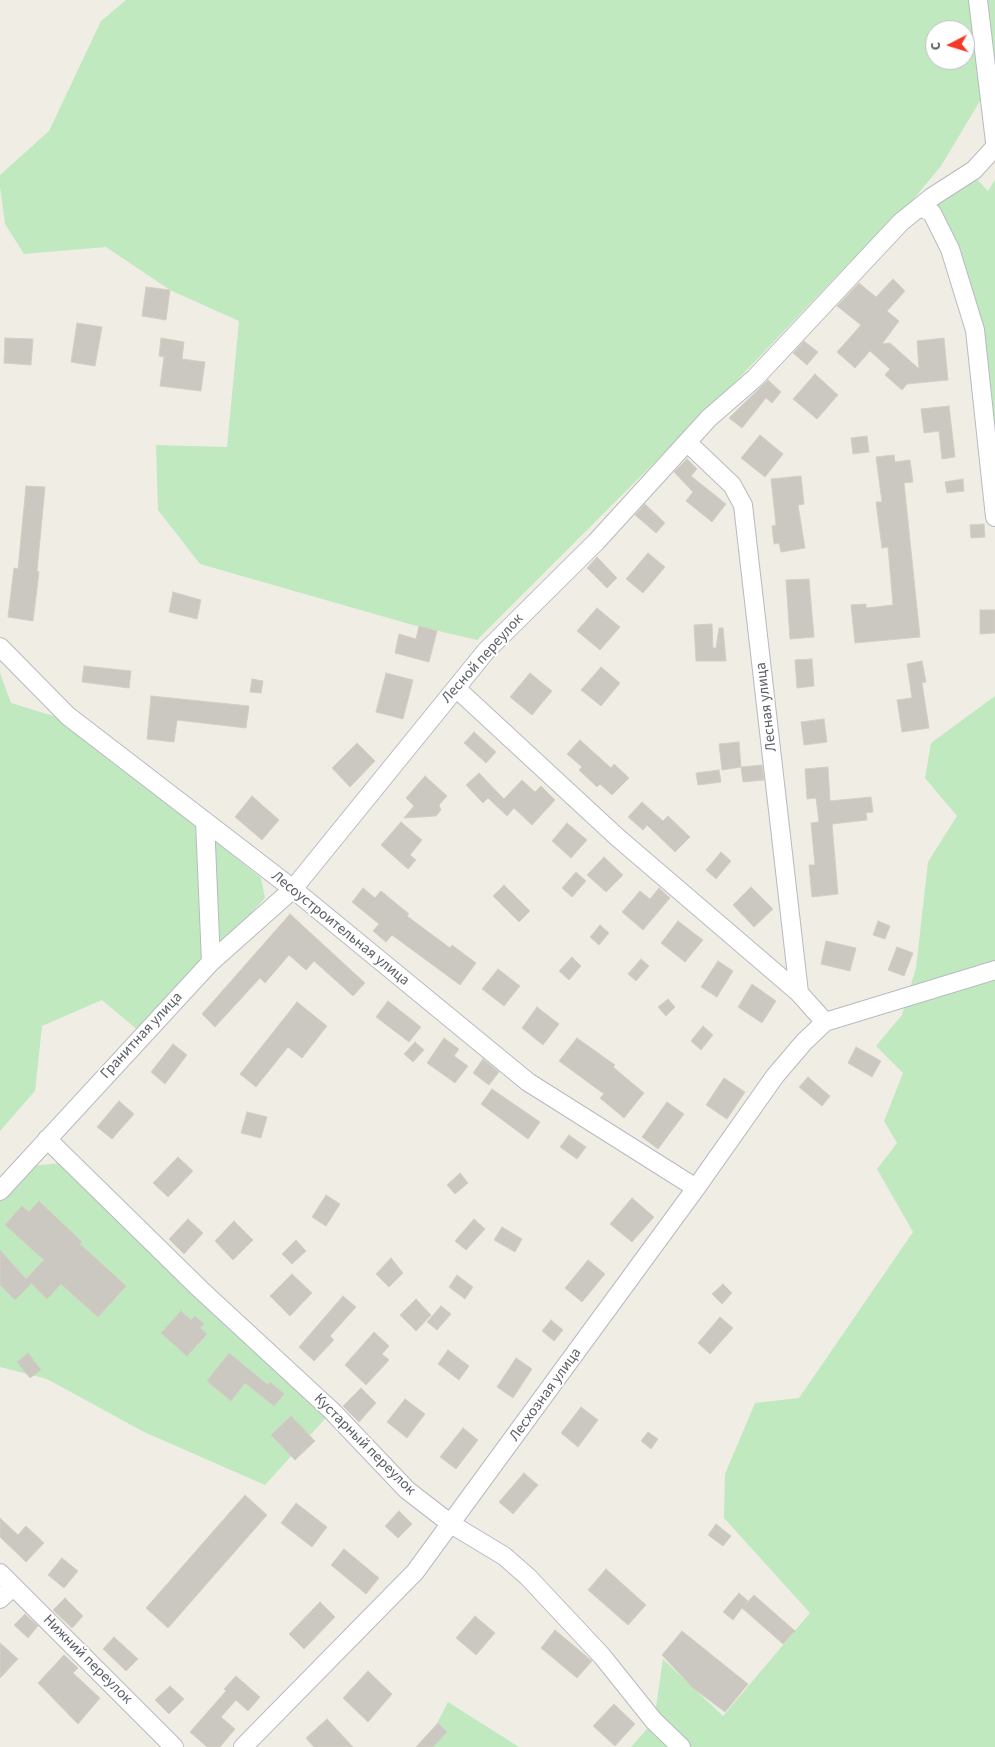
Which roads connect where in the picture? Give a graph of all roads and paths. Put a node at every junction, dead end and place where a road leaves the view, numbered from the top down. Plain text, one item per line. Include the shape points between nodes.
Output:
1 (978, 0) edge
2 (995, 133) edge
3 (995, 142) edge
4 (995, 147) edge
5 (921, 207) junction
6 (688, 443) junction
7 (995, 517) edge
8 (0, 648) edge
9 (456, 688) junction
10 (205, 821) junction
11 (293, 889) junction
12 (211, 962) junction
13 (995, 970) edge
14 (799, 994) junction
15 (825, 1022) junction
16 (47, 1139) junction
17 (696, 1188) junction
18 (0, 1191) edge
19 (452, 1524) junction
20 (0, 1574) edge
21 (13, 1587) junction
22 (0, 1599) edge
23 (174, 1747) edge
24 (243, 1747) edge
25 (681, 1747) edge

1 - 2 street
2 - 3 street
4 - 5 street, Лесной переулок via 974,170
5 - 6 street, Лесной переулок via 901,222 755,378 709,418
5 - 7 street via 932,214 950,250 975,330
6 - 9 street, Лесной переулок via 596,542 486,651
6 - 14 street, Лесная улица via 732,485 744,505
8 - 10 street, Лесоустроительная улица via 68,716
9 - 11 street, Лесной переулок
9 - 14 street via 617,837
10 - 11 street, Лесоустроительная улица
10 - 12 street
11 - 12 street, Гранитная улица
11 - 17 street, Лесоустроительная улица via 528,1082
12 - 16 street, Гранитная улица
13 - 15 street
14 - 15 street
15 - 17 street, Лесхозная улица via 775,1076
16 - 18 street, Гранитная улица
16 - 19 street, Кустарный переулок via 200,1289 332,1411 407,1490
17 - 19 street, Лесхозная улица
19 - 24 street, Лесхозная улица via 415,1572
19 - 25 street, Кустарный переулок via 504,1556 528,1577 602,1656 654,1721
20 - 21 street, Нижний переулок
21 - 22 street
21 - 23 street, Нижний переулок

